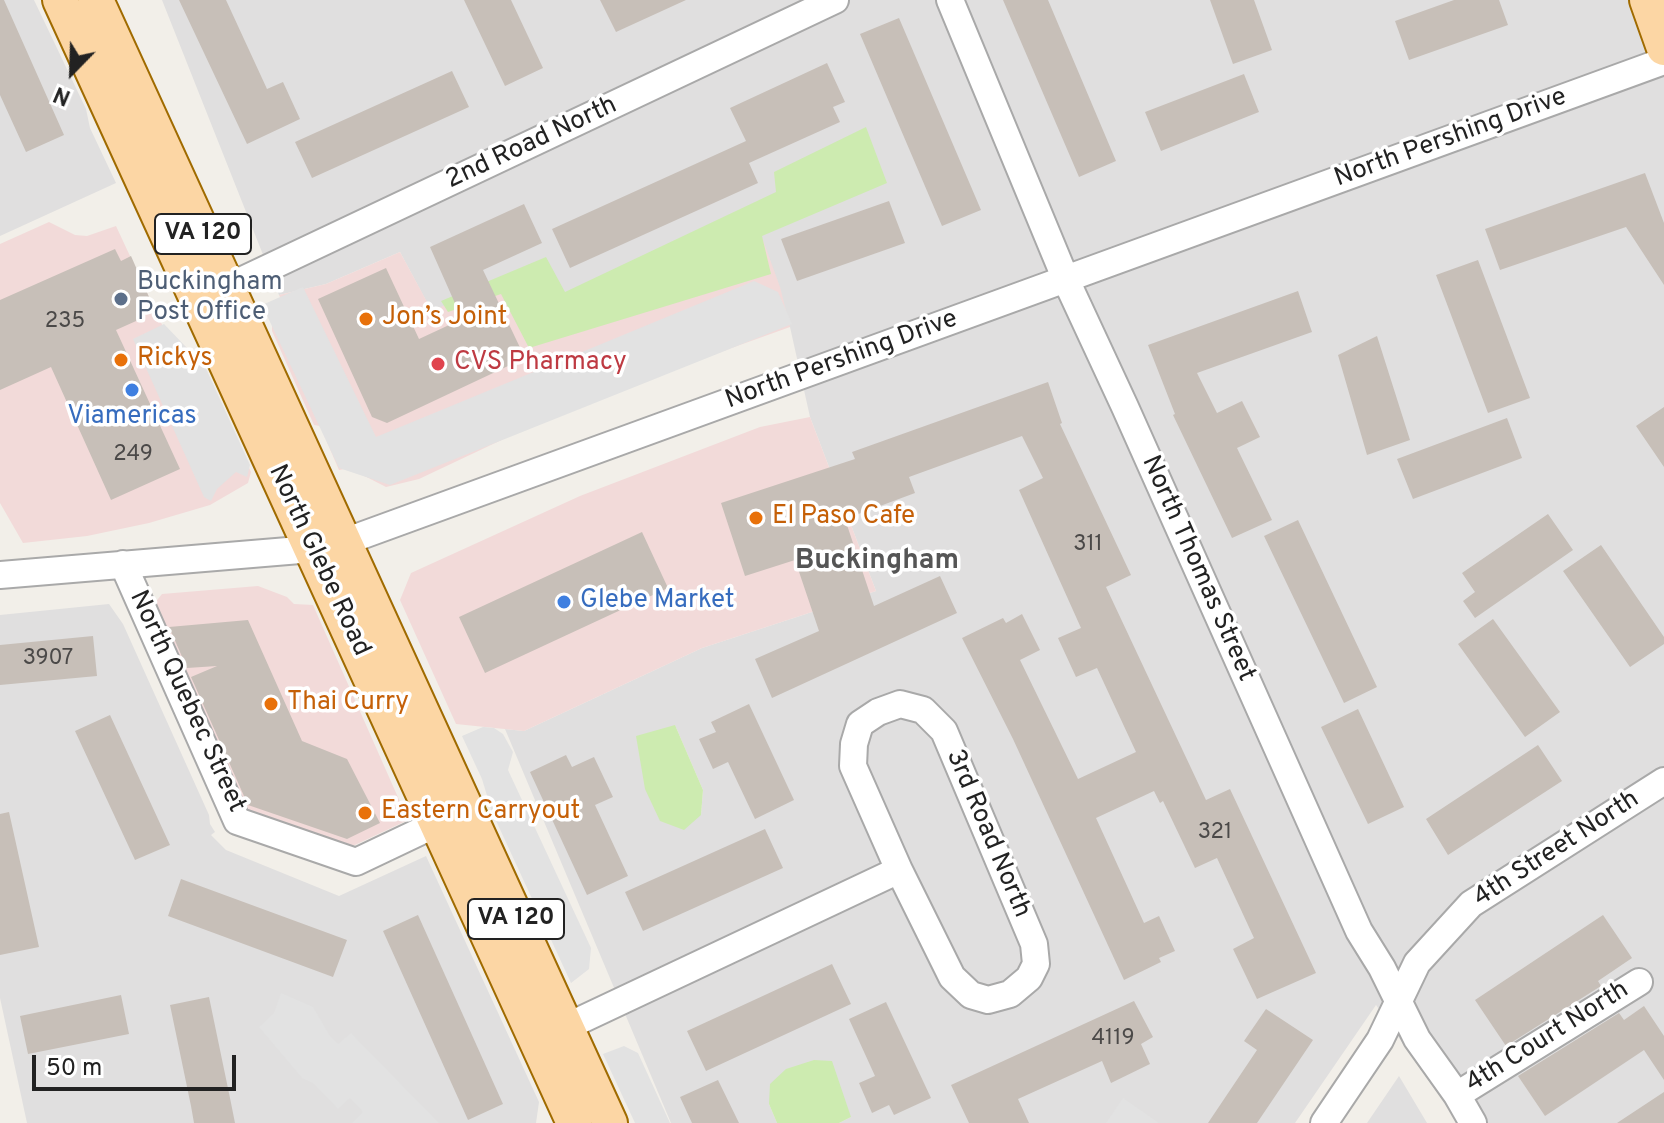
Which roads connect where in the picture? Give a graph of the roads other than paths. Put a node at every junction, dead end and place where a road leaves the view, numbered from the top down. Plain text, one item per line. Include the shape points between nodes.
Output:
1 (60, 0) edge
2 (96, 0) edge
3 (835, 0) edge
4 (950, 0) edge
5 (1647, 0) edge
6 (1664, 48) edge
7 (1664, 61) edge
8 (1066, 280) junction
9 (228, 287) junction
10 (328, 545) junction
11 (123, 564) junction
12 (0, 575) edge
13 (1664, 781) edge
14 (452, 817) junction
15 (899, 870) junction
16 (1639, 982) dead end
17 (1400, 1001) junction
18 (551, 1034) junction
19 (1457, 1095) junction
20 (574, 1123) edge
21 (610, 1123) edge
22 (1324, 1123) edge
23 (1473, 1123) edge

1 - 10 main road, North Glebe Road / VA 120
2 - 9 main road, North Glebe Road / VA 120
3 - 9 street, 2nd Road North
4 - 8 street, North Thomas Street
5 - 6 main road
7 - 8 street, North Pershing Drive
8 - 10 street, North Pershing Drive
8 - 17 street, North Thomas Street via 1359,931
9 - 10 main road, North Glebe Road / VA 120
10 - 11 street, North Pershing Drive
10 - 14 main road, North Glebe Road / VA 120
11 - 12 street, North Pershing Drive
11 - 14 street, North Quebec Street via 237,821 356,862
13 - 17 street, 4th Street North via 1471,904 1417,963
14 - 18 main road, North Glebe Road / VA 120
15 - 15 street, 3rd Road North via 853,766 860,724 900,704 923,710 944,731 1034,944 1036,964 1029,978 1010,994 988,1000 971,995 952,977
15 - 18 street
16 - 19 street, 4th Court North
17 - 19 street, North Thomas Street via 1417,1039
17 - 22 street, 4th Street North
18 - 20 main road, North Glebe Road / VA 120
18 - 21 main road, North Glebe Road / VA 120
19 - 23 street, North Thomas Street

